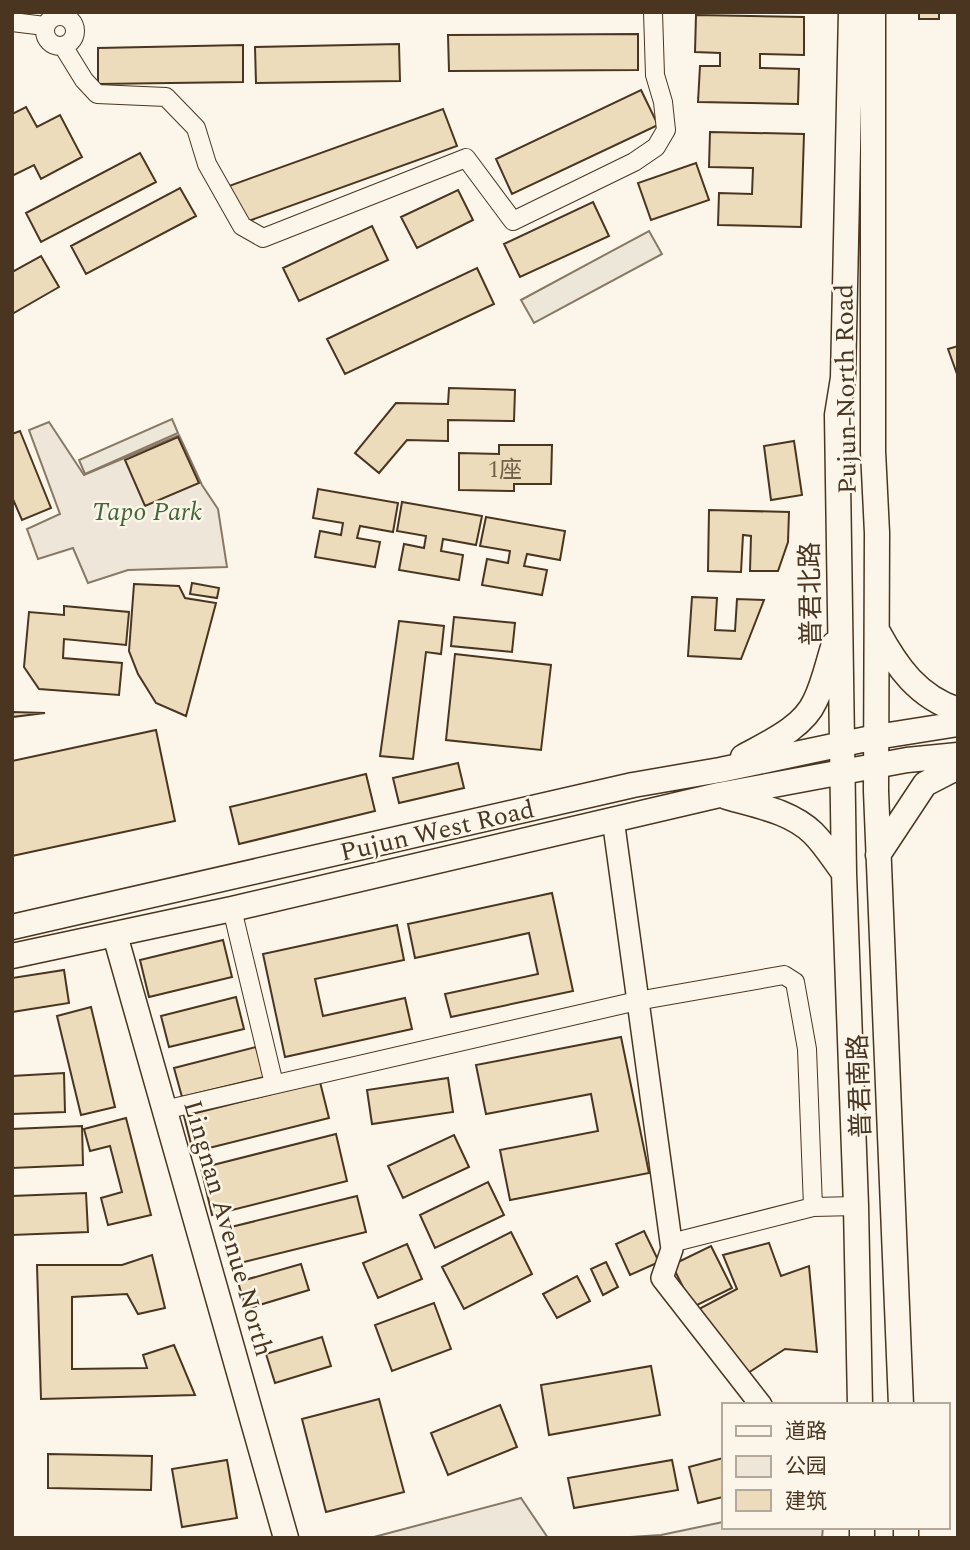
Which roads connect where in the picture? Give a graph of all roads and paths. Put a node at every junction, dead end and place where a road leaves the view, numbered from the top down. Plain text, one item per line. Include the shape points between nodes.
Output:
1 (653, 12) edge
2 (851, 12) edge
3 (873, 12) edge
4 (12, 22) edge
5 (45, 26) junction
6 (63, 46) junction
7 (841, 620) junction
8 (877, 629) junction
9 (958, 710) edge
10 (958, 724) edge
11 (876, 737) junction
12 (842, 744) junction
13 (958, 754) edge
14 (876, 766) junction
15 (958, 767) edge
16 (720, 770) junction
17 (843, 773) junction
18 (719, 795) junction
19 (613, 819) junction
20 (878, 855) junction
21 (844, 873) junction
22 (232, 909) junction
23 (12, 927) edge
24 (114, 935) junction
25 (12, 956) edge
26 (637, 1001) junction
27 (274, 1084) junction
28 (164, 1110) junction
29 (856, 1206) junction
30 (813, 1207) junction
31 (671, 1243) junction
32 (759, 1403) edge
33 (860, 1403) edge
34 (901, 1403) edge
35 (286, 1538) edge

1 - 6 street via 655,75 666,130 656,146 634,162 513,221 466,158 263,238 242,226 207,164 196,128 166,97 97,94
2 - 7 main road, Pujun North Road via 843,377 837,415
3 - 8 main road, Pujun North Road
4 - 5 street
5 - 6 street via 48,41
5 - 6 street via 57,16 74,23 74,36
7 - 12 main road, 普君北路
7 - 16 main road via 815,702 803,718
8 - 9 main road via 895,664 916,685
8 - 11 main road, Pujun North Road
10 - 11 main road, Pujun West Road
11 - 12 main road, Pujun West Road
11 - 14 main road, Pujun North Road
12 - 16 main road, Pujun West Road
12 - 17 main road, 普君北路
13 - 14 main road, Pujun West Road
14 - 17 main road, Pujun West Road
14 - 20 main road, 普君南路
15 - 20 main road via 925,784
16 - 23 main road, Pujun West Road via 620,788
17 - 18 main road, Pujun West Road
17 - 21 main road, 普君南路
18 - 19 main road, Pujun West Road
18 - 21 main road via 798,821
19 - 22 main road, Pujun West Road
19 - 26 street
20 - 34 main road, 普君南路
21 - 29 main road, 普君南路
22 - 24 main road, Pujun West Road
22 - 27 street
24 - 25 main road, Pujun West Road
24 - 28 main road, Lingnan Avenue North
26 - 27 street
26 - 30 street via 784,975 795,982 807,1049
26 - 31 street
27 - 28 street
28 - 35 main road, Lingnan Avenue North
29 - 30 street
29 - 33 main road, 普君南路
30 - 31 street
31 - 32 street via 662,1278

